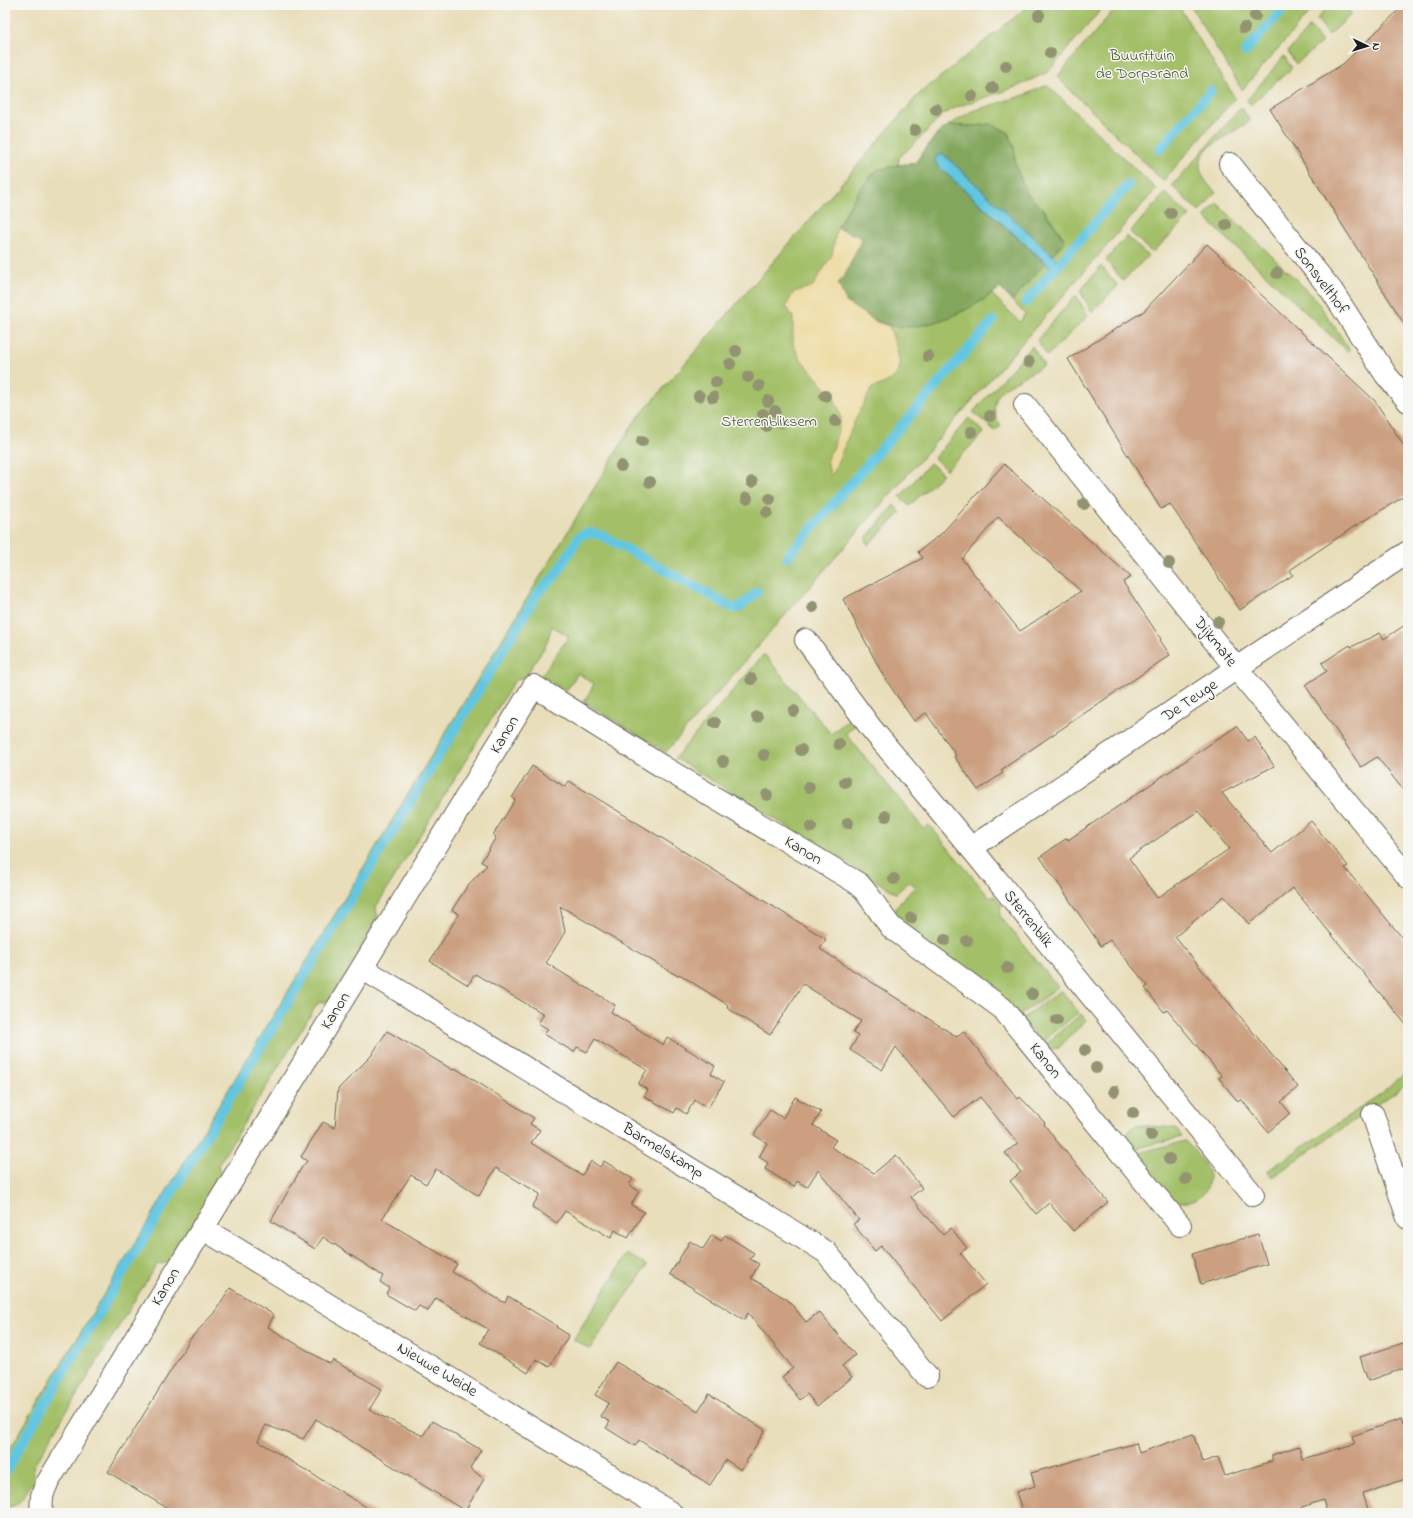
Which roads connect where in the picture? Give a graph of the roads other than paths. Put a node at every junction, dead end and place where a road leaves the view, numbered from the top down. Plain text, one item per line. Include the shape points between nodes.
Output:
1 (1230, 164) dead end
2 (1408, 401) edge
3 (1025, 405) dead end
4 (1408, 552) edge
5 (806, 640) dead end
6 (1236, 669) junction
7 (971, 848) junction
8 (1408, 877) edge
9 (362, 968) junction
10 (1373, 1115) dead end
11 (1253, 1195) dead end
12 (1408, 1218) edge
13 (1180, 1225) dead end
14 (202, 1228) junction
15 (927, 1376) dead end
16 (41, 1513) edge
17 (671, 1513) edge

1 - 2 street, Sonsvelthof via 1332,291 1386,375
3 - 6 street, Dijkmate
4 - 6 street, De Teuge
5 - 7 street, Sterrenblik via 871,728
6 - 7 street, De Teuge
6 - 8 street, Dijkmate
7 - 11 street, Sterrenblik
9 - 13 street, Kanon via 534,686 663,767 859,884 892,928 1002,1008
9 - 14 street, Kanon
9 - 15 street, Barmelskamp via 826,1252
10 - 12 street
14 - 16 street, Kanon via 46,1485 42,1496
14 - 17 street, Nieuwe Weide

